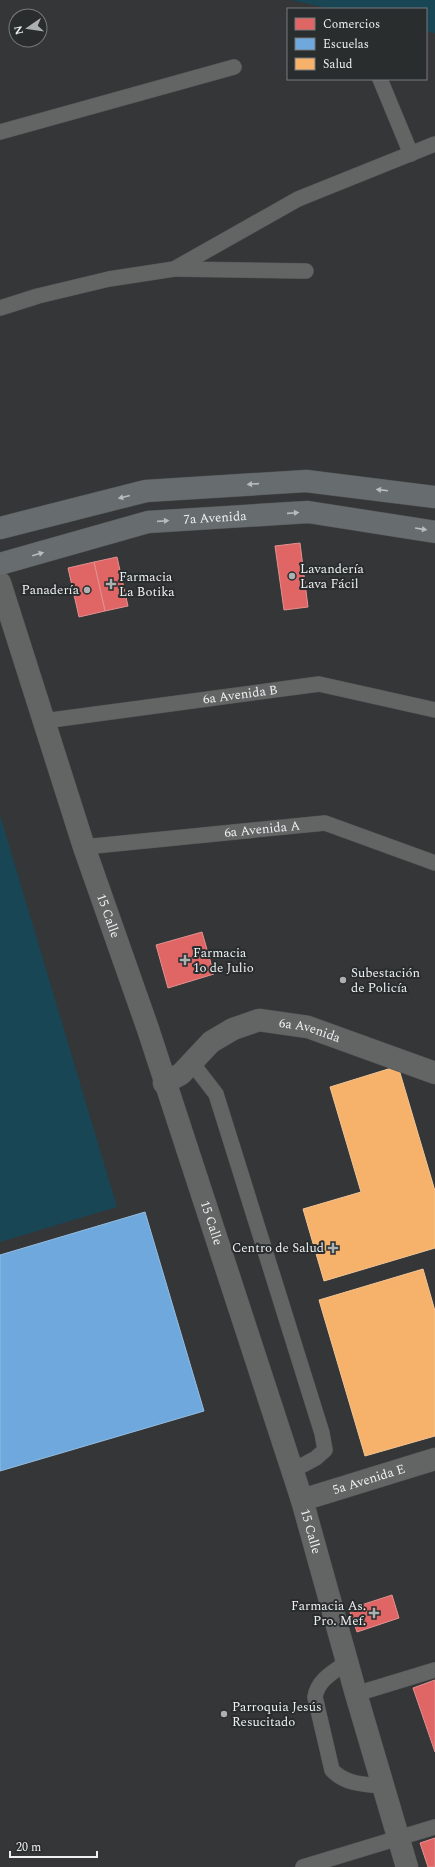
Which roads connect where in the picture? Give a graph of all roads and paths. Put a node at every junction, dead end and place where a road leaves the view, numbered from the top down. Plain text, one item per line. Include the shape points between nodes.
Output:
1 (234, 67) dead end
2 (380, 80) edge
3 (0, 132) edge
4 (435, 144) edge
5 (411, 154) junction
6 (174, 269) junction
7 (306, 271) dead end
8 (0, 308) edge
9 (435, 497) edge
10 (0, 528) edge
11 (435, 532) edge
12 (0, 564) edge
13 (0, 583) edge
14 (435, 710) edge
15 (44, 721) junction
16 (84, 847) junction
17 (435, 862) edge
18 (192, 1063) junction
19 (435, 1073) edge
20 (164, 1083) junction
21 (435, 1459) edge
22 (292, 1471) junction
23 (302, 1500) junction
24 (347, 1662) junction
25 (435, 1670) edge
26 (356, 1694) junction
27 (383, 1786) junction
28 (435, 1827) edge
29 (399, 1838) junction
30 (303, 1867) edge
31 (407, 1867) edge

1 - 3 lane
2 - 5 lane
4 - 5 lane
5 - 6 lane via 298,200
6 - 7 lane
6 - 8 lane via 110,279
9 -> 10 street via 306,481 146,491
12 -> 11 street, 7a Avenida via 148,522 308,512
13 - 15 street, 15 Calle
14 - 15 lane, 6a Avenida B via 319,684
15 - 16 street, 15 Calle
16 - 17 lane, 6a Avenida A via 325,823
16 - 20 street, 15 Calle
18 - 19 street, 6a Avenida via 211,1042 233,1029 259,1020 308,1027
18 - 20 street, 6a Avenida via 181,1074
18 - 22 lane via 216,1094 322,1434 325,1450
20 - 22 street, 15 Calle
21 - 23 street, 5a Avenida E
22 - 23 street, 15 Calle
23 - 24 street, 15 Calle
24 - 26 street, 15 Calle
24 - 27 lane via 320,1682 316,1689 315,1697 332,1770 339,1778 348,1782
25 - 26 lane
26 - 27 street, 15 Calle
27 - 29 street, 15 Calle
28 - 29 lane
29 - 30 lane
29 - 31 street, 15 Calle

